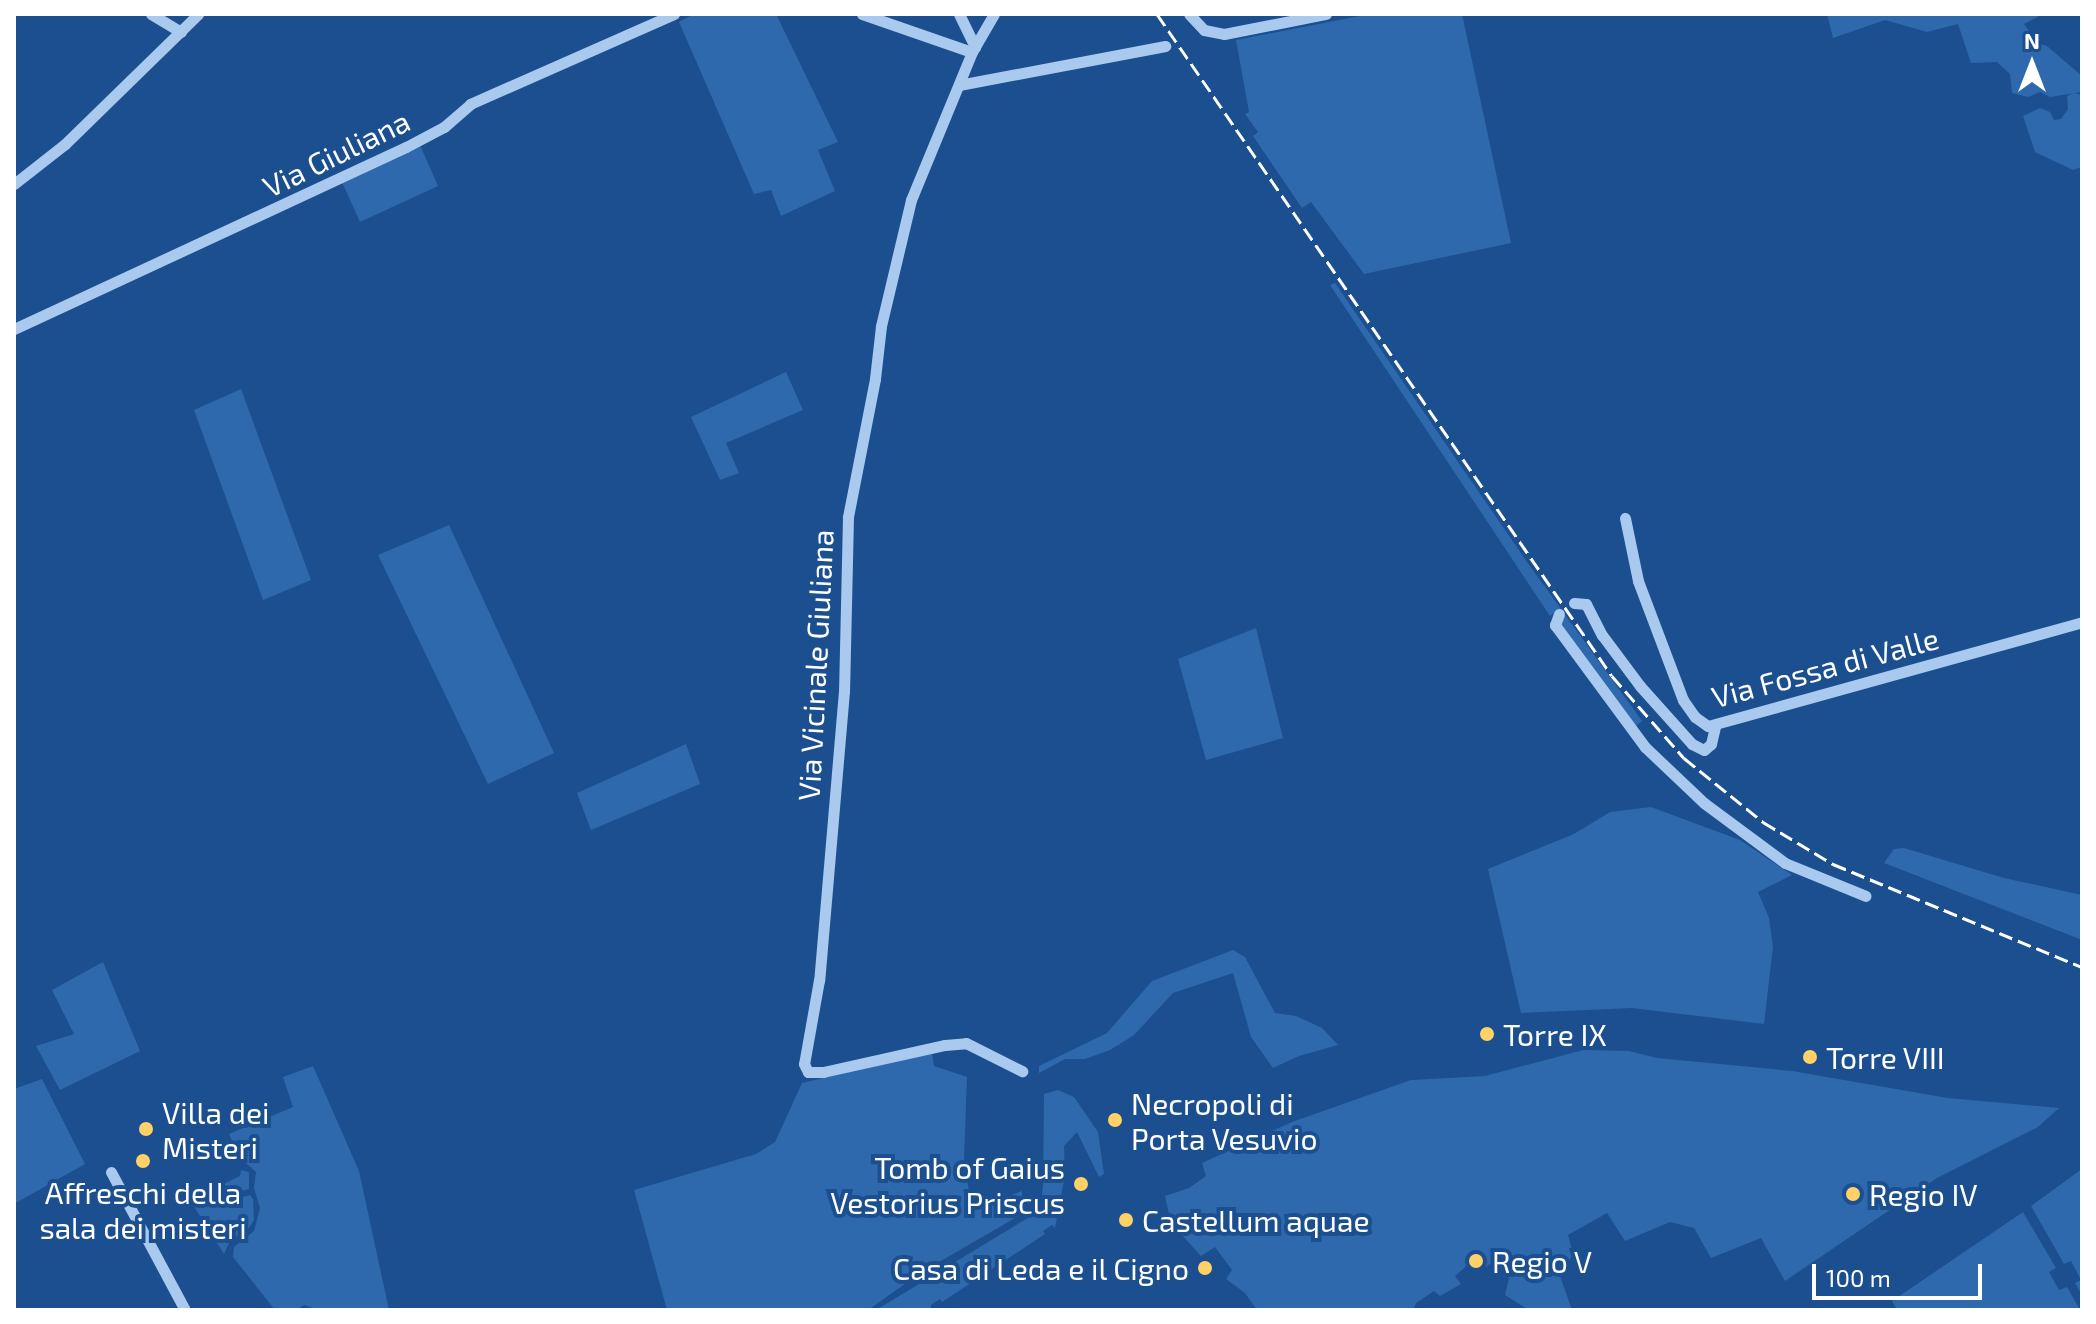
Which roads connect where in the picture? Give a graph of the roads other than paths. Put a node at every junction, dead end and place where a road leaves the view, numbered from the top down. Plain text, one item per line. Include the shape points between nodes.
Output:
1 (151, 14) edge
2 (198, 14) edge
3 (674, 14) edge
4 (862, 14) edge
5 (959, 14) edge
6 (994, 14) edge
7 (1189, 14) edge
8 (1326, 14) edge
9 (181, 32) junction
10 (1165, 46) dead end
11 (973, 49) junction
12 (959, 85) junction
13 (14, 184) edge
14 (14, 329) edge
15 (1625, 518) dead end
16 (1574, 603) dead end
17 (1559, 614) dead end
18 (2082, 622) edge
19 (1715, 727) junction
20 (1866, 896) dead end
21 (1022, 1071) dead end
22 (111, 1172) dead end
23 (185, 1310) edge

1 - 9 street
2 - 9 street
3 - 14 street, Via Giuliana via 470,104 444,127 406,147
4 - 11 street
5 - 11 street
6 - 11 street, Via Vicinale Giuliana
7 - 8 street via 1204,30 1224,34
9 - 13 street via 65,144
10 - 12 street
11 - 12 street, Via Vicinale Giuliana
12 - 21 street, Via Vicinale Giuliana via 903,227 851,493 844,571 844,691 820,968 804,1064 808,1072 823,1072 966,1043
15 - 19 street, Via Fossa di Valle via 1638,581 1683,700 1695,717
16 - 19 street via 1586,604 1640,686 1692,744 1704,750
17 - 20 street via 1555,625 1645,747 1704,803 1785,863
18 - 19 street, Via Fossa di Valle
22 - 23 street

